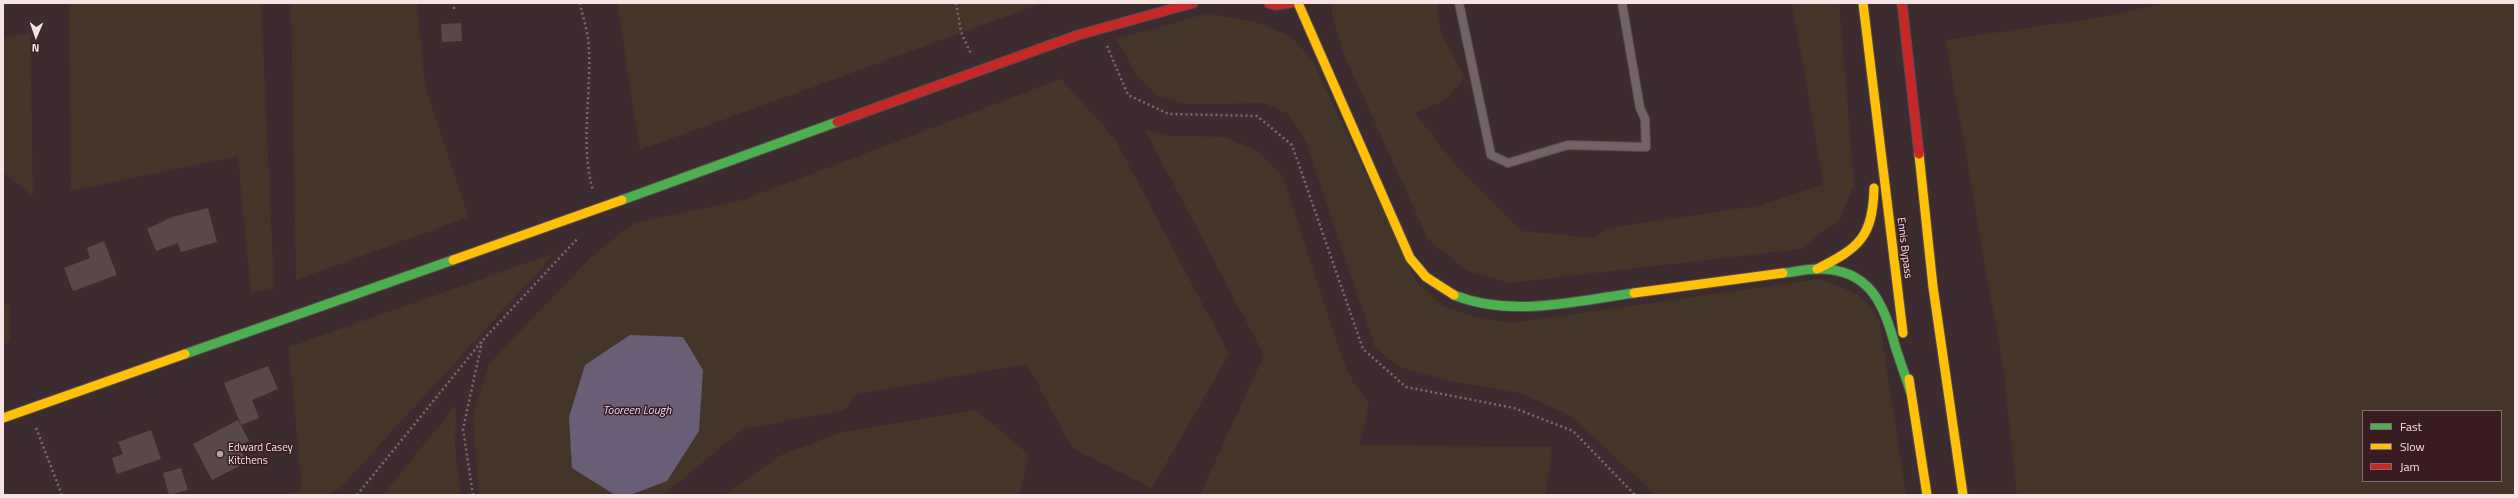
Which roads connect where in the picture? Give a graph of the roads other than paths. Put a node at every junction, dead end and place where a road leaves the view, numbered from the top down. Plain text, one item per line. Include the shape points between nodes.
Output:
1 (1193, 3) edge
2 (1269, 3) edge
3 (1290, 3) edge
4 (1298, 3) edge
5 (1459, 3) edge
6 (1622, 3) edge
7 (1863, 3) edge
8 (1902, 3) edge
9 (1866, 38) junction
10 (1872, 156) dead end
11 (1873, 178) dead end
12 (1817, 269) junction
13 (1911, 394) junction
14 (3, 418) edge
15 (1927, 495) edge
16 (1963, 495) edge

1 - 14 main road via 1099,29 978,71 598,209
2 - 3 main road
4 - 12 main road via 1398,232 1415,264 1433,284 1449,295 1499,308 1528,307
5 - 6 lane via 1491,155 1508,163 1568,145 1646,147 1645,119 1640,108
7 - 9 main road, Ennis Bypass
8 - 16 main road via 1933,287
9 - 10 main road
9 - 13 main road, Ennis Bypass
11 - 12 main road via 1874,213 1866,234 1855,248
12 - 13 main road via 1836,270 1860,281 1879,296 1888,315
13 - 15 main road, Ennis Bypass

